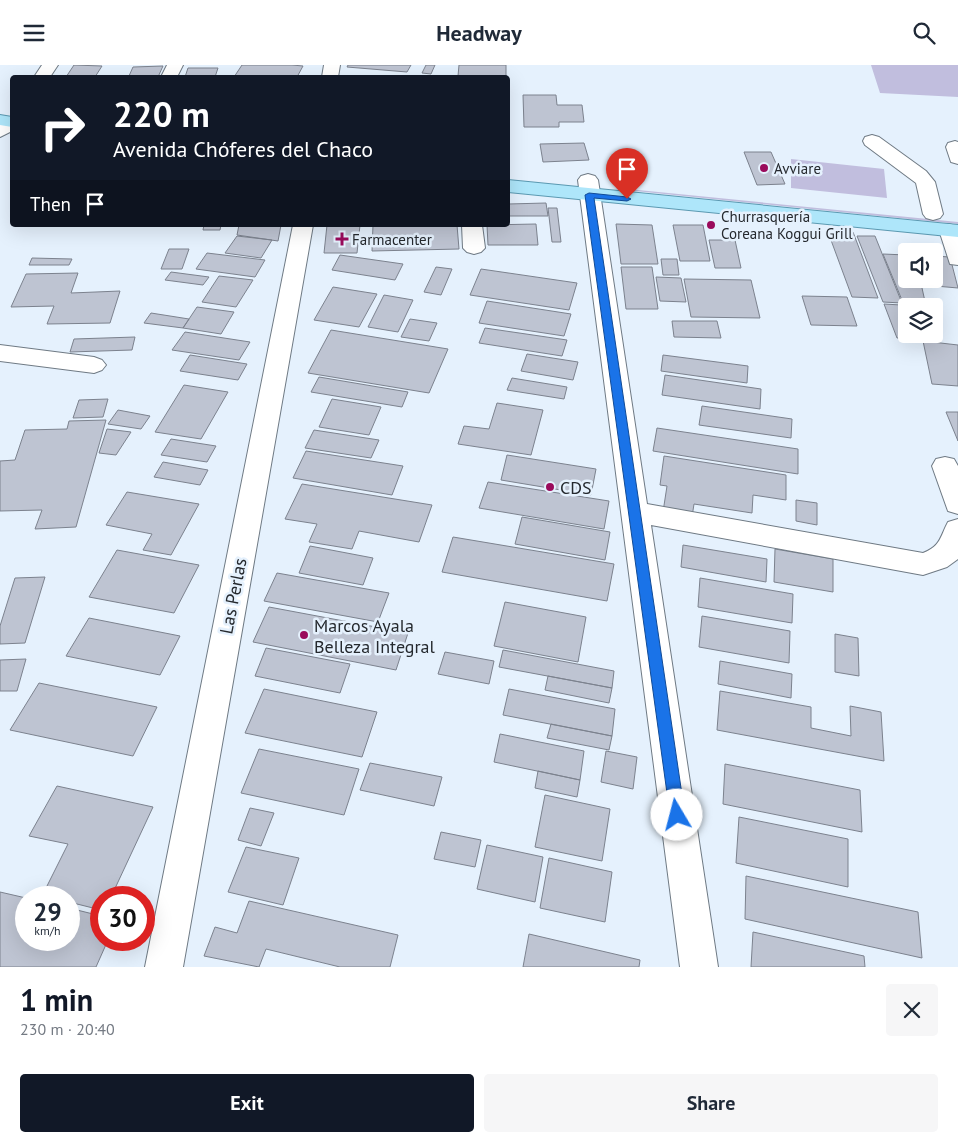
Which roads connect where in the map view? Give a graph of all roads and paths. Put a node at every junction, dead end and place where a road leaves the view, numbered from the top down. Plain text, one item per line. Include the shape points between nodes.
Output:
1 (10, 125) edge
2 (0, 133) edge
3 (872, 141) dead end
4 (510, 172) edge
5 (510, 187) edge
6 (589, 188) junction
7 (933, 213) junction
8 (955, 225) edge
9 (302, 227) edge
10 (472, 227) edge
11 (474, 248) dead end
12 (958, 259) edge
13 (0, 353) edge
14 (94, 365) dead end
15 (945, 466) dead end
16 (958, 504) edge
17 (634, 512) junction
18 (958, 529) edge
19 (164, 967) edge
20 (699, 967) edge

1 - 2 street
3 - 7 street via 919,175 925,183
4 - 6 main road
5 - 6 main road
6 - 7 main road
6 - 8 main road
6 - 17 street
7 - 8 main road
8 - 12 street
9 - 19 street, Las Perlas
10 - 11 street
13 - 14 street
15 - 16 street
17 - 18 street via 923,564 944,557 954,543
17 - 20 street

